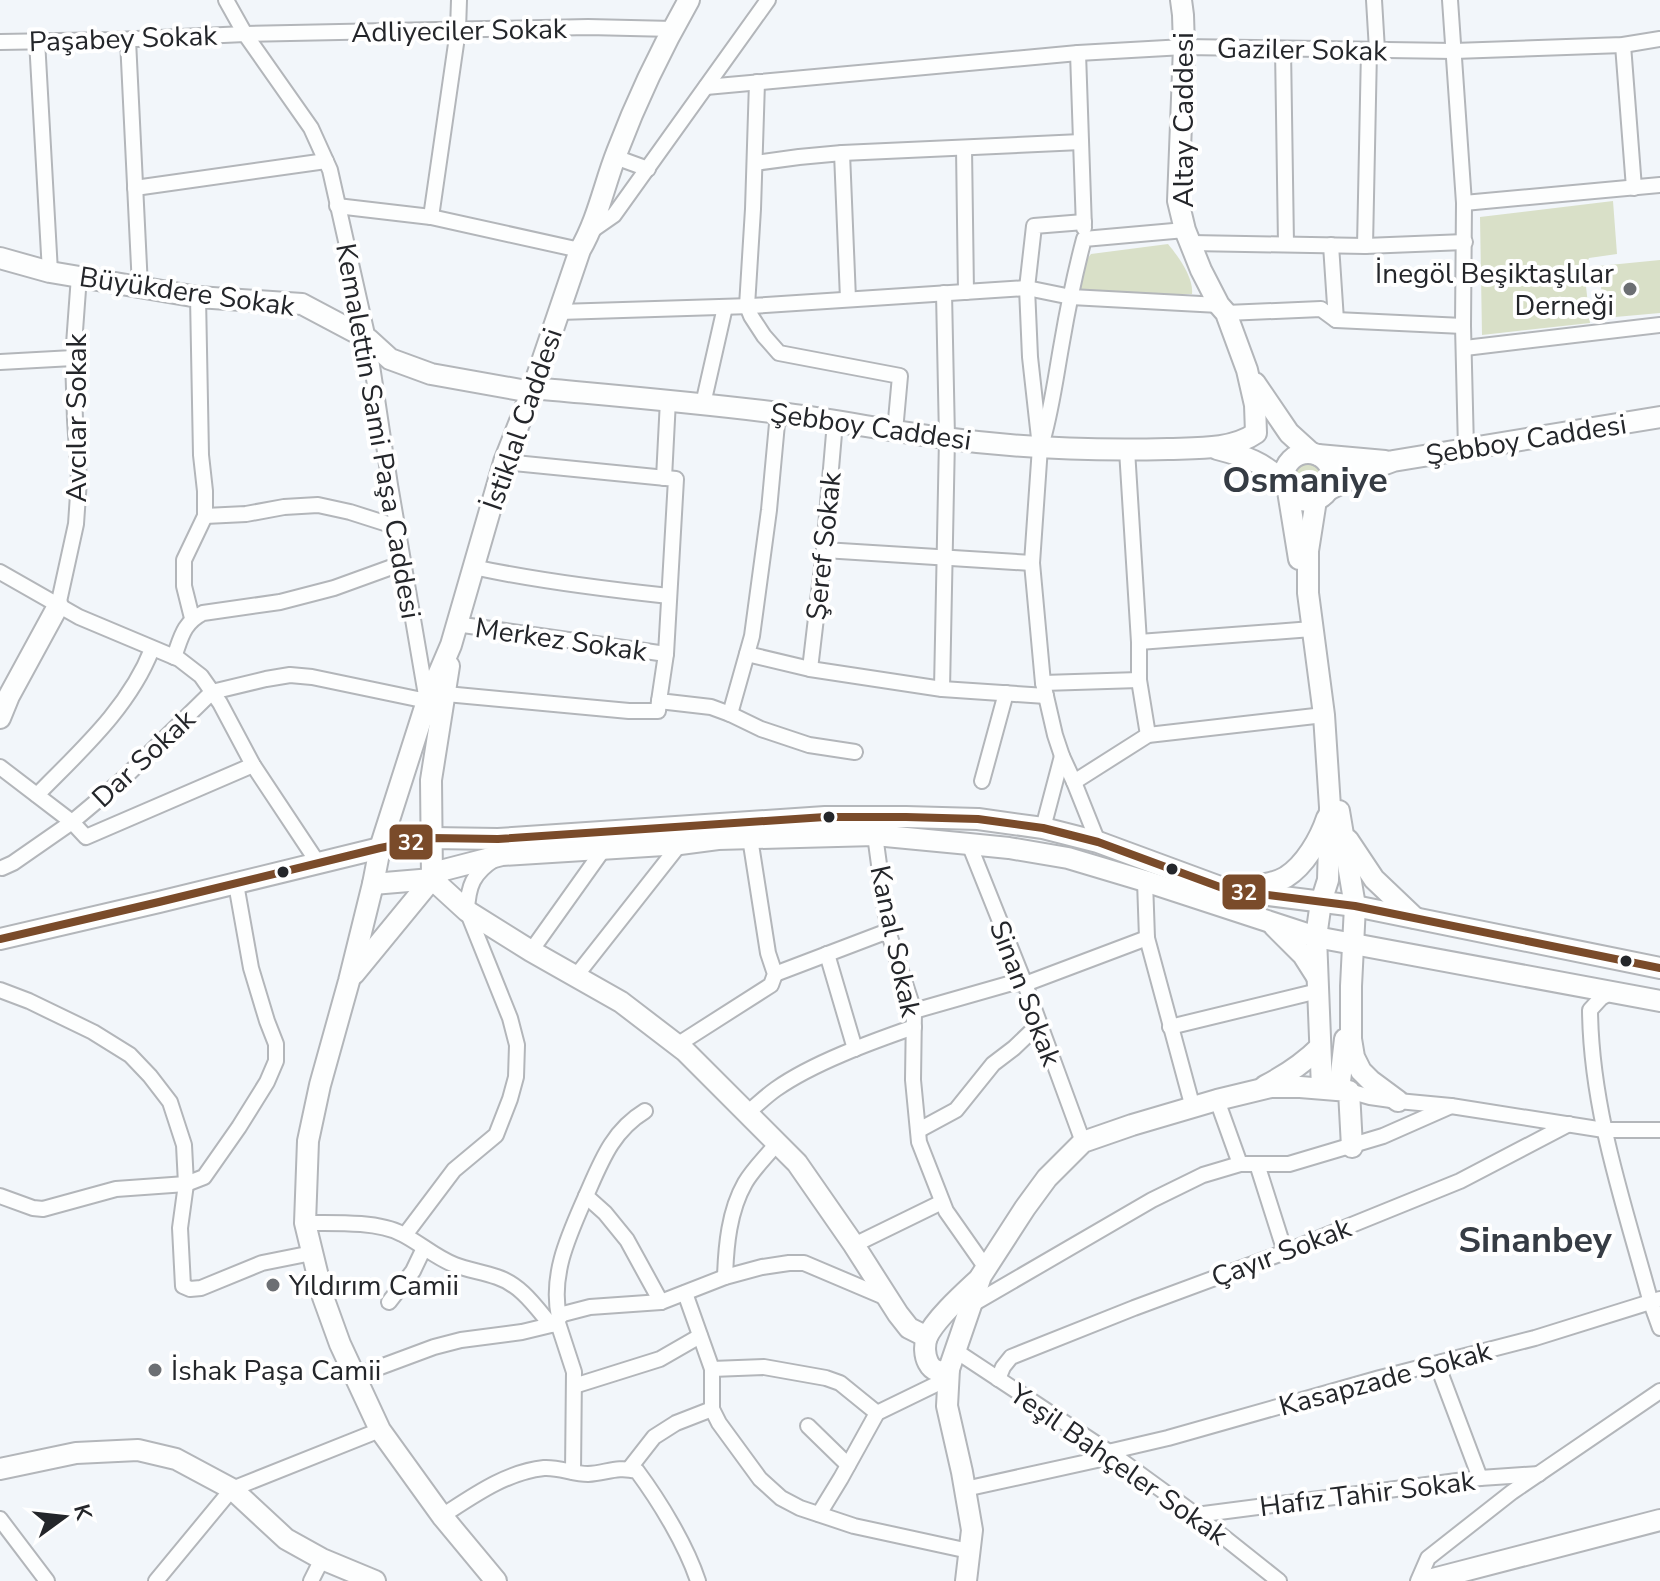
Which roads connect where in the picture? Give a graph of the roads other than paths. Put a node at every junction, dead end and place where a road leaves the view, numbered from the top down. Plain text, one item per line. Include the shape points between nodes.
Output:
1 (226, 0) edge
2 (459, 0) edge
3 (689, 0) edge
4 (768, 0) edge
5 (1181, 0) edge
6 (1374, 0) edge
7 (1450, 0) edge
8 (673, 29) junction
9 (458, 30) junction
10 (245, 34) junction
11 (1660, 39) edge
12 (37, 40) junction
13 (128, 40) junction
14 (0, 42) edge
15 (1623, 45) junction
16 (1184, 47) junction
17 (1283, 49) junction
18 (1373, 50) junction
19 (1454, 51) junction
20 (1078, 53) junction
21 (757, 82) junction
22 (706, 87) junction
23 (1081, 142) junction
24 (964, 148) junction
25 (842, 153) junction
26 (615, 157) junction
27 (326, 161) junction
28 (755, 163) junction
29 (648, 169) junction
30 (1660, 185) edge
31 (135, 188) junction
32 (1634, 188) junction
33 (1464, 203) junction
34 (337, 206) junction
35 (606, 211) junction
36 (431, 217) junction
37 (1084, 222) junction
38 (1188, 237) junction
39 (1084, 239) junction
40 (1465, 242) junction
41 (1286, 244) junction
42 (1331, 245) junction
43 (1365, 246) junction
44 (580, 250) junction
45 (0, 258) edge
46 (50, 272) junction
47 (79, 276) junction
48 (140, 287) junction
49 (1027, 288) junction
50 (966, 292) junction
51 (944, 293) junction
52 (198, 297) junction
53 (1071, 297) junction
54 (848, 299) junction
55 (747, 306) junction
56 (725, 307) junction
57 (1223, 309) junction
58 (559, 312) junction
59 (1336, 320) junction
60 (1660, 325) edge
61 (1463, 326) junction
62 (368, 339) junction
63 (1465, 348) junction
64 (73, 358) junction
65 (0, 362) edge
66 (1247, 370) junction
67 (533, 390) junction
68 (668, 400) junction
69 (703, 404) junction
70 (778, 413) junction
71 (1660, 417) edge
72 (835, 422) junction
73 (895, 431) junction
74 (1256, 433) junction
75 (1289, 433) junction
76 (947, 438) junction
77 (1040, 447) junction
78 (1209, 447) junction
79 (1466, 449) junction
80 (1127, 450) junction
81 (1315, 454) junction
82 (1393, 461) junction
83 (504, 462) junction
84 (1261, 463) junction
85 (664, 478) junction
86 (1286, 487) junction
87 (1322, 495) junction
88 (205, 516) junction
89 (397, 527) junction
90 (824, 550) junction
91 (946, 558) junction
92 (403, 563) junction
93 (1032, 563) junction
94 (473, 567) junction
95 (0, 572) edge
96 (1308, 593) junction
97 (669, 596) junction
98 (58, 606) junction
99 (192, 618) junction
100 (456, 624) junction
101 (1312, 629) junction
102 (1139, 642) junction
103 (152, 649) junction
104 (666, 654) junction
105 (747, 654) junction
106 (174, 657) junction
107 (810, 669) junction
108 (1139, 680) junction
109 (942, 689) junction
110 (1045, 689) junction
111 (212, 692) junction
112 (1006, 693) junction
113 (436, 698) junction
114 (659, 701) junction
115 (730, 714) junction
116 (1324, 715) junction
117 (0, 718) edge
118 (1148, 735) junction
119 (1327, 740) junction
120 (855, 752) dead end
121 (1062, 756) junction
122 (253, 765) junction
123 (0, 767) edge
124 (431, 780) junction
125 (982, 781) dead end
126 (1074, 782) junction
127 (37, 795) junction
128 (1330, 807) junction
129 (72, 822) junction
130 (1043, 828) junction
131 (1342, 831) junction
132 (875, 835) junction
133 (432, 838) junction
134 (750, 838) junction
135 (1098, 842) junction
136 (680, 844) junction
137 (969, 844) junction
138 (500, 847) junction
139 (380, 848) junction
140 (603, 850) junction
141 (318, 863) junction
142 (2, 868) edge
143 (432, 879) junction
144 (1145, 881) junction
145 (236, 884) junction
146 (373, 884) junction
147 (1228, 890) junction
148 (1321, 902) junction
149 (1355, 906) junction
150 (467, 911) junction
151 (1415, 918) junction
152 (1271, 924) junction
153 (888, 931) junction
154 (1316, 937) junction
155 (1147, 938) junction
156 (0, 939) edge
157 (1354, 944) junction
158 (531, 951) junction
159 (1392, 951) junction
160 (827, 954) junction
161 (1660, 968) edge
162 (775, 974) junction
163 (576, 976) junction
164 (349, 981) junction
165 (1025, 984) junction
166 (1318, 984) junction
167 (1580, 985) junction
168 (1351, 986) junction
169 (0, 990) edge
170 (1613, 991) junction
171 (1660, 1001) edge
172 (1590, 1010) junction
173 (914, 1011) junction
174 (1038, 1025) junction
175 (914, 1027) junction
176 (1170, 1027) junction
177 (677, 1045) junction
178 (1320, 1047) junction
179 (855, 1049) junction
180 (1255, 1090) junction
181 (1337, 1090) junction
182 (1217, 1100) junction
183 (1398, 1101) junction
184 (1451, 1106) junction
185 (1193, 1108) junction
186 (645, 1111) dead end
187 (747, 1113) junction
188 (1569, 1124) junction
189 (919, 1130) junction
190 (1604, 1130) junction
191 (1660, 1130) edge
192 (1083, 1142) junction
193 (777, 1143) junction
194 (1352, 1147) junction
195 (1240, 1164) junction
196 (1257, 1164) junction
197 (186, 1184) junction
198 (0, 1196) edge
199 (586, 1196) junction
200 (942, 1202) junction
201 (305, 1223) junction
202 (405, 1235) junction
203 (854, 1245) junction
204 (424, 1248) junction
205 (1285, 1252) junction
206 (309, 1254) junction
207 (984, 1272) junction
208 (725, 1277) junction
209 (685, 1293) junction
210 (889, 1300) junction
211 (1656, 1301) edge
212 (389, 1302) dead end
213 (661, 1302) junction
214 (973, 1304) junction
215 (556, 1321) junction
216 (1660, 1328) edge
217 (930, 1332) junction
218 (700, 1336) junction
219 (953, 1361) junction
220 (1437, 1364) junction
221 (712, 1369) junction
222 (356, 1376) junction
223 (998, 1379) junction
224 (574, 1386) junction
225 (1660, 1392) edge
226 (712, 1409) junction
227 (877, 1413) junction
228 (808, 1426) dead end
229 (380, 1430) junction
230 (1112, 1454) junction
231 (848, 1465) junction
232 (0, 1469) edge
233 (629, 1469) junction
234 (573, 1472) junction
235 (1539, 1474) junction
236 (1480, 1478) junction
237 (232, 1489) junction
238 (965, 1489) junction
239 (819, 1514) junction
240 (1196, 1515) junction
241 (442, 1516) junction
242 (0, 1519) edge
243 (1660, 1520) edge
244 (969, 1551) junction
245 (322, 1559) junction
246 (492, 1579) edge
247 (47, 1581) edge
248 (156, 1581) edge
249 (311, 1581) edge
250 (374, 1581) edge
251 (698, 1581) edge
252 (966, 1581) edge
253 (1279, 1581) edge
254 (1418, 1581) edge
255 (1425, 1581) edge

1 - 10 street, Kemalettin Sami Paşa Caddesi
2 - 9 street
3 - 8 main road, İstiklal Caddesi
4 - 22 street
5 - 16 main road, Altay Caddesi
6 - 18 street
7 - 19 street
8 - 9 street, Adliyeciler Sokak
8 - 26 main road, İstiklal Caddesi
9 - 10 street, Adliyeciler Sokak
9 - 36 street
10 - 13 street, Paşabey Sokak
10 - 27 street, Kemalettin Sami Paşa Caddesi via 311,128
11 - 15 street, Gaziler Sokak
12 - 13 street, Paşabey Sokak
12 - 14 street, Paşabey Sokak
12 - 46 street
13 - 31 street
15 - 19 street, Gaziler Sokak
15 - 32 street
16 - 17 street, Gaziler Sokak
16 - 20 street, Gaziler Sokak
16 - 38 main road, Altay Caddesi via 1178,201
17 - 18 street, Gaziler Sokak
17 - 41 street
18 - 19 street, Gaziler Sokak
18 - 43 street
19 - 33 street
20 - 21 street, Gaziler Sokak
20 - 23 street
21 - 22 street, Gaziler Sokak
21 - 28 street
22 - 29 street
23 - 24 street
23 - 37 street
24 - 25 street
24 - 50 street
25 - 28 street
25 - 54 street
26 - 29 street
26 - 35 main road, İstiklal Caddesi
27 - 31 street
27 - 34 street, Kemalettin Sami Paşa Caddesi
28 - 55 street
29 - 35 street
30 - 32 street
31 - 48 street
32 - 33 street
33 - 40 street
34 - 36 street
34 - 62 street, Kemalettin Sami Paşa Caddesi
35 - 44 main road, İstiklal Caddesi
36 - 44 street
37 - 39 street
37 - 49 street via 1034,226
38 - 39 street
38 - 41 street
38 - 57 main road, Altay Caddesi
39 - 53 street
40 - 43 street
40 - 61 street
41 - 42 street
42 - 43 street
42 - 59 street
44 - 58 main road, İstiklal Caddesi
45 - 46 main road, Büyükdere Sokak
46 - 47 main road, Büyükdere Sokak
47 - 48 main road, Büyükdere Sokak
47 - 64 street, Avcılar Sokak
48 - 52 main road, Büyükdere Sokak
49 - 50 street
49 - 53 street
49 - 77 street
50 - 51 street
51 - 54 street
51 - 76 street
52 - 62 main road, Büyükdere Sokak via 302,304
52 - 88 street
53 - 57 street
53 - 77 street
54 - 55 street
55 - 56 street
55 - 73 street via 779,353 900,376
56 - 58 street
56 - 69 street
57 - 59 street via 1321,309
57 - 66 main road, Altay Caddesi
58 - 67 main road, İstiklal Caddesi
59 - 61 street
60 - 63 street
61 - 63 street
62 - 67 main road, Büyükdere Sokak via 390,359 431,374
62 - 89 street, Kemalettin Sami Paşa Caddesi
63 - 79 street
64 - 65 street
64 - 98 street, Avcılar Sokak via 79,480 76,524
66 - 74 main road
66 - 75 main road
67 - 68 main road, Şebboy Caddesi
67 - 83 main road, İstiklal Caddesi
68 - 69 main road, Şebboy Caddesi
68 - 85 street
69 - 70 main road, Şebboy Caddesi
70 - 72 main road, Şebboy Caddesi
70 - 105 street
71 - 79 main road, Şebboy Caddesi
72 - 73 main road, Şebboy Caddesi
72 - 90 street, Şeref Sokak
73 - 76 main road, Şebboy Caddesi
74 - 75 main road
74 - 78 main road
74 - 84 main road
75 - 81 main road
76 - 77 main road, Şebboy Caddesi
76 - 91 street
77 - 80 main road, Şebboy Caddesi
77 - 93 street
78 - 80 main road, Şebboy Caddesi
78 - 84 main road
79 - 82 main road, Şebboy Caddesi
80 - 102 street
81 - 82 main road
81 - 86 main road via 1303,453 1289,461
81 - 87 main road via 1330,467 1331,482
82 - 87 main road
83 - 85 street
83 - 94 main road, İstiklal Caddesi
84 - 86 main road
85 - 97 street via 676,479
86 - 87 main road via 1300,500
86 - 96 main road
87 - 96 main road via 1308,551
88 - 89 street via 318,505
88 - 99 street via 184,560
89 - 92 street, Kemalettin Sami Paşa Caddesi
90 - 91 street
90 - 107 street, Şeref Sokak
91 - 93 street
91 - 109 street
92 - 99 street via 334,588
92 - 113 street, Kemalettin Sami Paşa Caddesi
93 - 110 street
94 - 97 street
94 - 100 main road, İstiklal Caddesi
95 - 98 street
96 - 101 main road
97 - 104 street
98 - 103 street
98 - 117 main road
99 - 106 street
100 - 104 street, Merkez Sokak
100 - 113 main road, İstiklal Caddesi
101 - 102 street
101 - 116 main road
102 - 108 street
103 - 106 street
103 - 127 street via 120,708
104 - 114 street
105 - 107 street
105 - 115 street
106 - 111 street via 201,676
107 - 109 street
108 - 110 street
108 - 118 street
109 - 112 street
110 - 112 street
110 - 121 street
111 - 113 street via 290,675
111 - 122 street
111 - 129 street, Dar Sokak
112 - 125 street
113 - 114 street via 629,711 658,711
113 - 124 main road
113 - 139 main road, İstiklal Caddesi
114 - 115 street
115 - 120 street via 809,745
116 - 118 street
116 - 119 main road
118 - 126 street
119 - 128 main road
119 - 131 main road
121 - 126 street
121 - 130 street
122 - 129 street via 86,837
122 - 141 street
123 - 127 street
124 - 133 main road
124 - 138 main road via 438,809 450,824
126 - 135 street
127 - 129 street
128 - 147 main road via 1321,833 1287,876
128 - 148 main road via 1328,880
129 - 142 street, Dar Sokak
130 - 135 main road
130 - 138 main road via 978,819 825,817
131 - 149 main road
131 - 151 main road via 1374,879
132 - 134 main road
132 - 137 main road
132 - 153 street, Kanal Sokak
133 - 138 main road
133 - 139 main road
133 - 143 main road
134 - 136 main road
134 - 162 street
135 - 147 main road
136 - 140 main road
136 - 163 street
137 - 144 main road via 1068,858
137 - 165 street, Sinan Sokak
138 - 140 main road
138 - 143 main road
138 - 150 street via 474,878
139 - 141 main road
139 - 146 main road, İstiklal Caddesi
140 - 158 street
141 - 145 main road
143 - 146 main road
143 - 150 main road
143 - 164 main road
144 - 152 main road
144 - 155 street
145 - 156 main road
145 - 197 street via 276,1061 204,1177
146 - 164 main road, İstiklal Caddesi
147 - 148 main road
148 - 149 main road
148 - 154 main road
149 - 151 main road
149 - 157 main road
150 - 158 main road
150 - 202 street via 510,1018 517,1045 516,1077 496,1135 454,1170
151 - 161 main road
152 - 154 main road
152 - 166 main road via 1303,955
153 - 160 street
153 - 173 street, Kanal Sokak
154 - 157 main road
154 - 166 main road
155 - 165 street
155 - 176 street
157 - 159 main road
157 - 168 main road
158 - 163 main road
159 - 167 main road
159 - 168 main road via 1378,957
160 - 162 street
160 - 179 street
162 - 177 street via 771,985
163 - 177 main road
164 - 201 main road, İstiklal Caddesi via 308,1141
165 - 173 street via 1012,983
165 - 174 street, Sinan Sokak
166 - 176 street
166 - 178 main road
167 - 170 main road
167 - 172 street
168 - 181 main road
168 - 183 main road via 1354,1057 1371,1081
169 - 197 street via 93,1032 130,1055 170,1102 184,1145
170 - 171 main road
170 - 172 street
172 - 190 street
173 - 175 street, Kanal Sokak
174 - 189 street via 993,1064 956,1110
174 - 192 street, Sinan Sokak
175 - 179 street
175 - 189 street, Kanal Sokak
176 - 185 street
177 - 187 main road
178 - 180 main road via 1284,1076
178 - 181 main road
179 - 187 street via 779,1087
180 - 181 main road
180 - 182 main road
181 - 183 street
181 - 194 main road
182 - 185 main road
182 - 195 street
183 - 184 street
184 - 188 street
184 - 194 street
185 - 192 main road
186 - 199 street via 613,1140
187 - 193 main road
188 - 190 street
188 - 205 street, Çayır Sokak via 1460,1181
189 - 200 street, Kanal Sokak
190 - 191 street
190 - 211 street
192 - 207 main road via 1047,1178
193 - 203 main road
193 - 208 street via 745,1183 733,1213
194 - 196 street via 1289,1164
195 - 196 street
195 - 214 street via 1152,1200
196 - 205 street
197 - 198 street via 116,1189 43,1209
197 - 206 street via 180,1228 183,1286 201,1288 262,1263
199 - 213 street via 627,1240
199 - 215 street via 558,1270
200 - 203 street
200 - 207 street, Kanal Sokak
201 - 202 street via 358,1225
201 - 206 main road, İstiklal Caddesi
202 - 204 street
203 - 210 main road
204 - 212 street
204 - 215 street via 454,1265 517,1287
205 - 223 street, Çayır Sokak via 1011,1357
206 - 222 main road, İstiklal Caddesi
207 - 214 main road
207 - 217 main road
208 - 209 street
208 - 210 street via 804,1263
209 - 213 street
209 - 218 street
210 - 217 main road via 909,1328
211 - 216 street
211 - 220 street, Kasapzade Sokak
213 - 215 street via 590,1307
214 - 219 main road
215 - 222 street via 434,1347
215 - 224 street
217 - 219 main road via 950,1333
217 - 219 main road via 925,1357 930,1365 944,1372
218 - 221 street
218 - 224 street via 660,1359
219 - 223 street, Yeşil Bahçeler Sokak
219 - 227 street
219 - 238 main road via 947,1406
220 - 230 street, Kasapzade Sokak
220 - 236 street
221 - 226 street
221 - 227 street via 764,1367 826,1378
222 - 229 main road, İstiklal Caddesi
223 - 230 street, Yeşil Bahçeler Sokak
224 - 234 street
225 - 235 street
226 - 233 street via 654,1437
226 - 239 street via 760,1479 781,1498
227 - 231 street
228 - 231 street
229 - 237 street
229 - 241 main road, İstiklal Caddesi
230 - 238 street, Kasapzade Sokak
230 - 240 street, Yeşil Bahçeler Sokak
231 - 239 street
232 - 237 main road via 76,1453 138,1450 176,1459
233 - 234 street
233 - 251 street via 649,1486
234 - 241 street via 545,1468 494,1483
235 - 236 street, Hafız Tahir Sokak
235 - 254 street via 1428,1558
236 - 240 street, Hafız Tahir Sokak
237 - 245 main road via 286,1539
237 - 248 street
238 - 244 main road via 972,1530
239 - 244 street
240 - 253 street, Yeşil Bahçeler Sokak
241 - 246 main road, İstiklal Caddesi
242 - 247 street
243 - 255 main road
244 - 252 main road
245 - 249 street
245 - 250 main road

